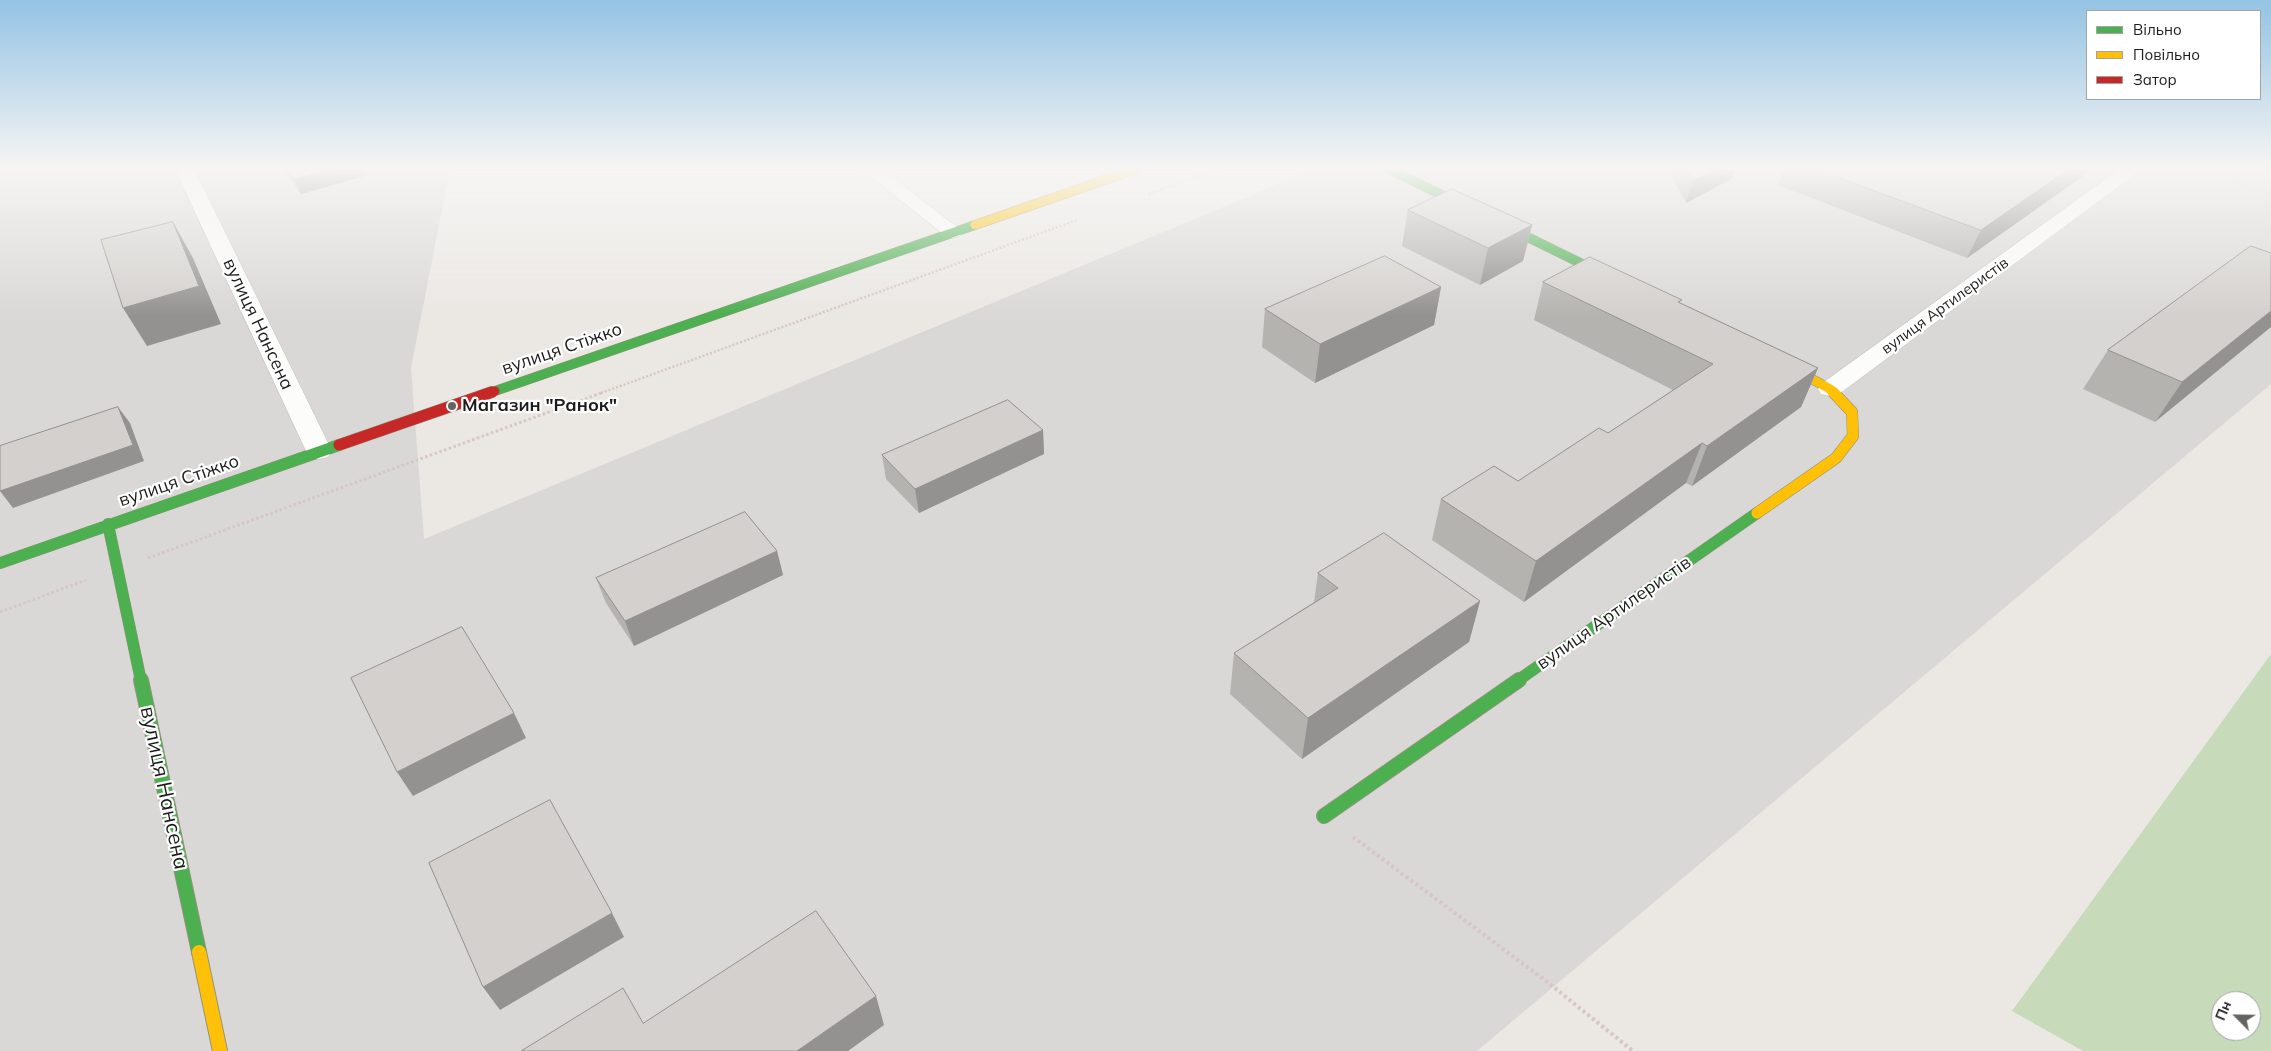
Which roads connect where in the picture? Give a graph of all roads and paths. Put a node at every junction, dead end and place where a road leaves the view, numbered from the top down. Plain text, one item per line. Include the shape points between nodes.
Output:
1 (207, 218) edge
2 (935, 218) edge
3 (994, 218) edge
4 (1083, 218) edge
5 (1488, 218) edge
6 (2065, 218) edge
7 (953, 232) junction
8 (1622, 284) edge
9 (1765, 354) edge
10 (1830, 389) junction
11 (319, 452) junction
12 (108, 524) junction
13 (0, 563) edge
14 (117, 569) junction
15 (0, 612) edge
16 (1324, 816) joint
17 (220, 1051) edge
18 (1633, 1051) edge

1 - 11 street, вулиця Нансена
2 - 7 street
3 - 7 street, вулиця Стіжко
4 - 14 path
5 - 8 street
6 - 10 street, вулиця Артилеристів
7 - 11 street, вулиця Стіжко
9 - 10 street, вулиця Артилеристів
10 - 16 street, вулиця Артилеристів via 1852,412 1853,436 1836,458
11 - 12 street, вулиця Стіжко
12 - 13 street, вулиця Стіжко
12 - 14 street, вулиця Нансена
14 - 15 path
14 - 17 street, вулиця Нансена
16 - 18 path via 1538,975

